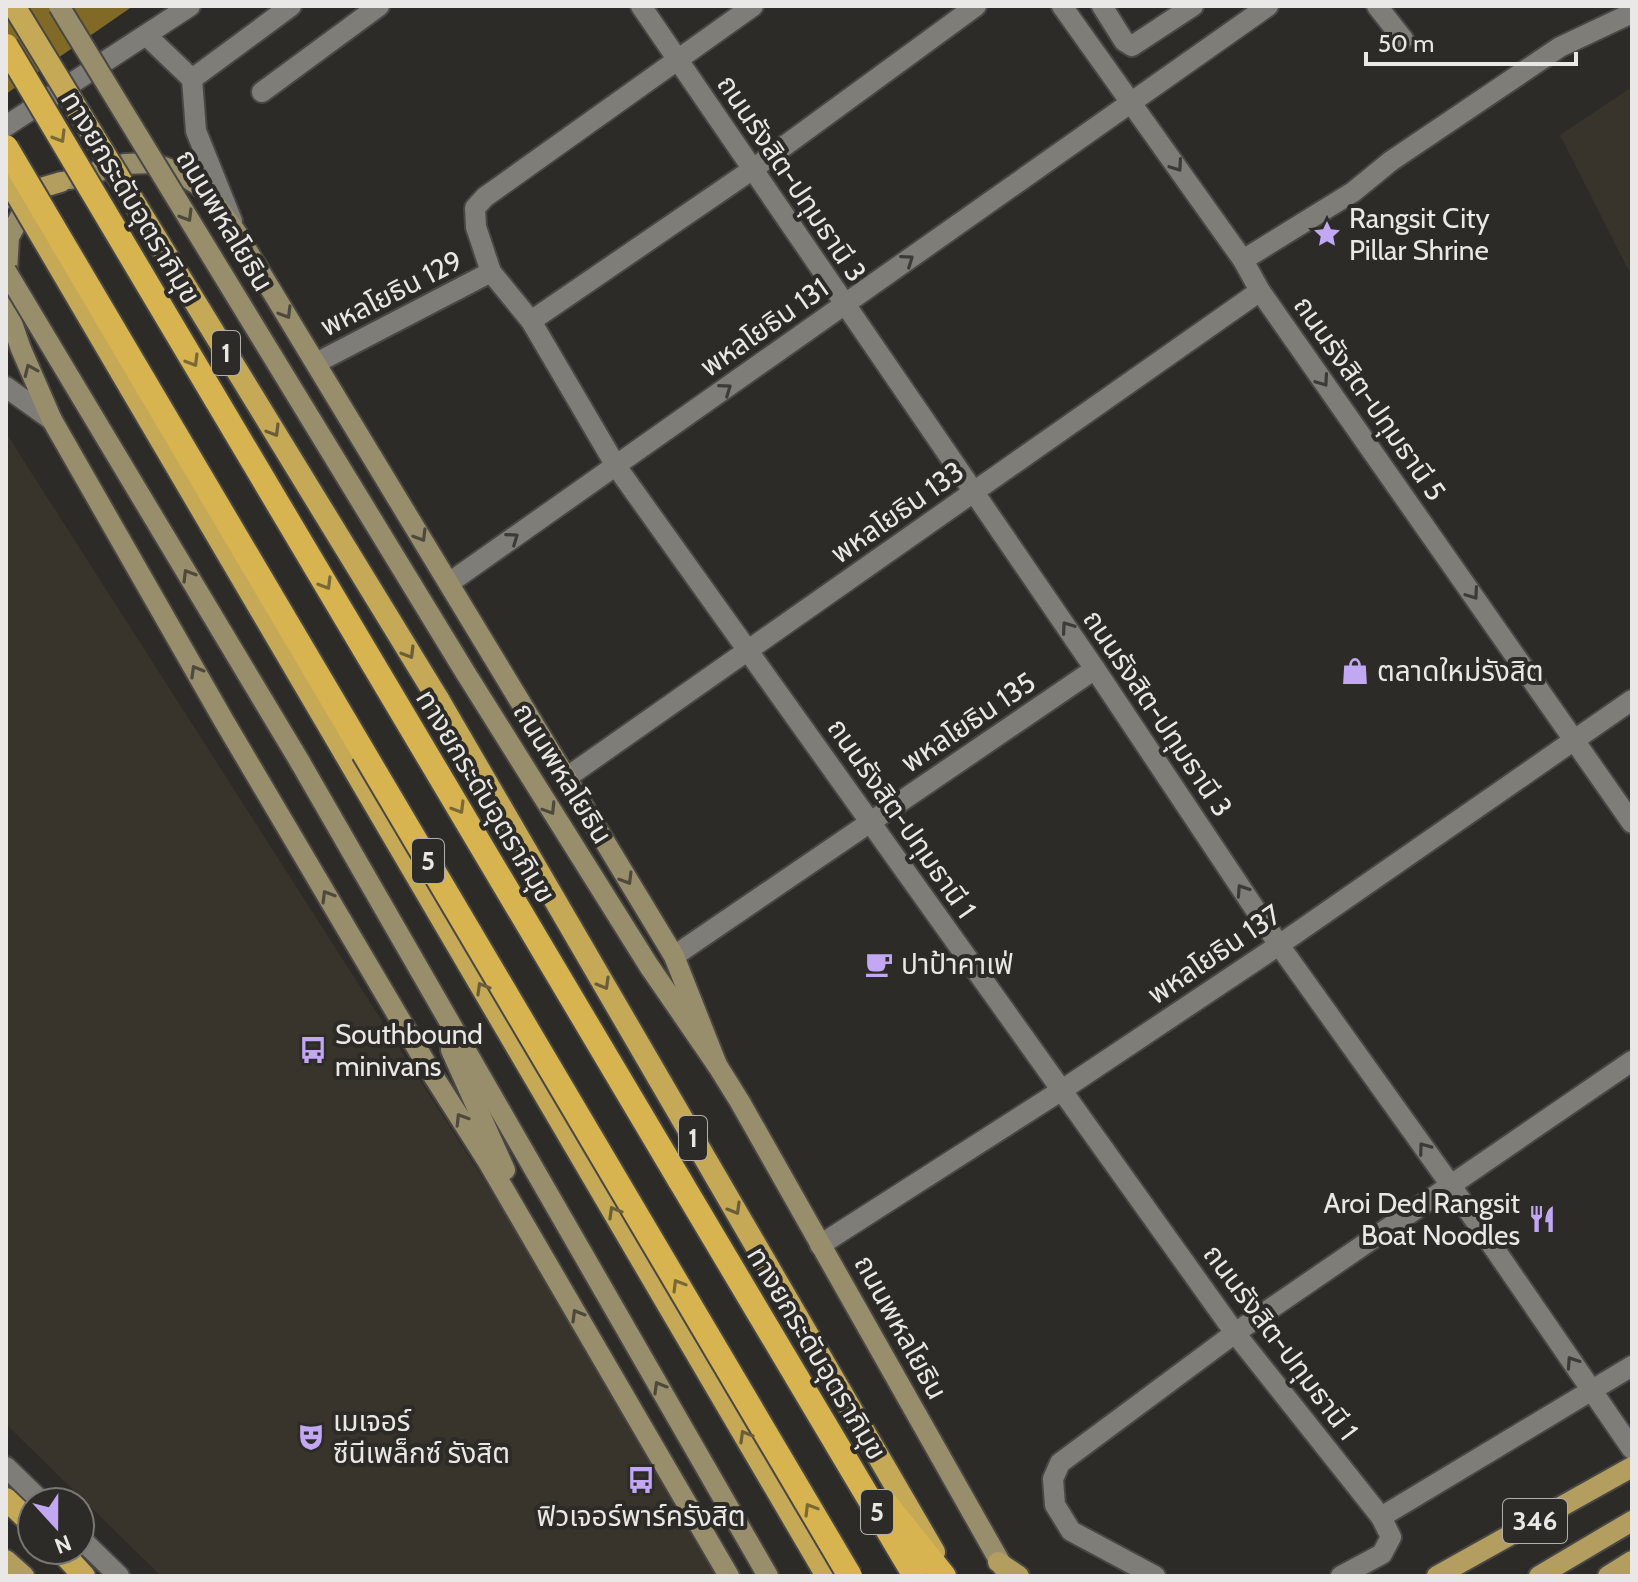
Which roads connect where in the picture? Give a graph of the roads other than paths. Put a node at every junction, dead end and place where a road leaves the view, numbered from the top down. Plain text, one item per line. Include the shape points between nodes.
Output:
1 (14, 6) edge
2 (59, 6) edge
3 (190, 6) edge
4 (291, 6) edge
5 (379, 6) edge
6 (641, 6) edge
7 (753, 6) edge
8 (976, 6) edge
9 (1062, 6) edge
10 (1102, 6) edge
11 (1193, 6) edge
12 (1268, 6) edge
13 (1377, 6) edge
14 (1632, 13) edge
15 (146, 35) junction
16 (1403, 39) dead end
17 (6, 46) edge
18 (678, 60) junction
19 (192, 79) junction
20 (262, 92) dead end
21 (1132, 102) junction
22 (6, 126) edge
23 (6, 147) edge
24 (753, 169) junction
25 (6, 176) edge
26 (61, 182) junction
27 (6, 198) edge
28 (236, 232) junction
29 (1243, 260) junction
30 (6, 271) edge
31 (491, 272) junction
32 (1260, 291) junction
33 (845, 305) junction
34 (531, 321) junction
35 (316, 363) junction
36 (6, 387) edge
37 (52, 420) junction
38 (616, 466) junction
39 (974, 492) junction
40 (449, 583) junction
41 (748, 651) junction
42 (1095, 669) junction
43 (1632, 700) edge
44 (1575, 739) junction
45 (566, 778) junction
46 (870, 822) junction
47 (1632, 823) edge
48 (404, 944) junction
49 (1279, 945) junction
50 (674, 956) junction
51 (1632, 1061) edge
52 (717, 1065) junction
53 (1062, 1090) junction
54 (1450, 1184) junction
55 (820, 1245) junction
56 (544, 1258) junction
57 (1235, 1333) junction
58 (1632, 1366) edge
59 (1592, 1391) junction
60 (839, 1448) junction
61 (1632, 1449) edge
62 (6, 1467) edge
63 (1632, 1467) edge
64 (26, 1486) edge
65 (1381, 1517) junction
66 (1632, 1521) edge
67 (6, 1560) edge
68 (1632, 1561) edge
69 (96, 1563) edge
70 (1003, 1569) edge
71 (24, 1576) edge
72 (119, 1576) edge
73 (729, 1576) edge
74 (768, 1576) edge
75 (827, 1576) edge
76 (850, 1576) edge
77 (915, 1576) edge
78 (946, 1576) edge
79 (1019, 1576) edge
80 (1155, 1576) edge
81 (1341, 1576) edge
82 (1437, 1576) edge
83 (1539, 1576) edge
84 (1608, 1576) edge

1 -> 78 highway, 1, bridge via 438,699
2 -> 52 main road, ถนนพหลโยธิน / 1, bridge via 465,672
3 - 15 street
4 - 19 street
5 - 20 street
6 - 18 street, ถนนรังสิต-ปทุมธานี 3
7 - 18 street
8 - 24 street
9 - 21 street, ถนนรังสิต-ปทุมธานี 5
10 - 11 street via 1132,46
12 - 21 street, พหลโยธิน 131
13 - 16 street
14 - 29 street via 1560,47 1353,192
15 - 19 street
15 - 22 street
17 -> 60 highway, ทางยกระดับอุตราภิมุข / 5, bridge
18 - 24 street, ถนนรังสิต-ปทุมธานี 3
18 - 31 street, ถนนรังสิต-ปทุมธานี 1 via 475,208
19 - 28 street via 196,131
21 -> 29 street, ถนนรังสิต-ปทุมธานี 5
33 -> 21 street, พหลโยธิน 131
76 -> 23 highway, 5, bridge
24 - 33 street, ถนนรังสิต-ปทุมธานี 3
24 - 34 street
75 -> 25 highway, bridge
26 - 27 main road
26 - 28 main road via 94,170 152,163 204,189
37 -> 26 main road via 11,320 6,258 9,237 21,215
28 -> 35 main road
29 - 32 street, ถนนรังสิต-ปทุมธานี 5
48 -> 30 main road, bridge
31 - 34 street, ถนนรังสิต-ปทุมธานี 1
31 - 35 street, พหลโยธิน 129
32 - 39 street, พหลโยธิน 133
32 -> 44 street, ถนนรังสิต-ปทุมธานี 5
38 -> 33 street, พหลโยธิน 131
33 - 39 street, ถนนรังสิต-ปทุมธานี 3
34 - 38 street, ถนนรังสิต-ปทุมธานี 1
35 -> 40 main road
36 - 37 street
56 -> 37 main road via 224,721
40 -> 38 street, พหลโยธิน 131
38 - 41 street, ถนนรังสิต-ปทุมธานี 1
39 - 41 street, พหลโยธิน 133
42 -> 39 street, ถนนรังสิต-ปทุมธานี 3
40 - 45 main road
41 - 45 street, พหลโยธิน 133
41 - 46 street, ถนนรังสิต-ปทุมธานี 1
42 - 46 street, พหลโยธิน 135
49 -> 42 street, ถนนรังสิต-ปทุมธานี 3
43 - 44 street, พหลโยธิน 137
44 - 47 street, ถนนรังสิต-ปทุมธานี 5
44 - 49 street, พหลโยธิน 137
45 -> 50 main road
46 - 50 street, พหลโยธิน 135
46 - 53 street, ถนนรังสิต-ปทุมธานี 1
48 - 56 main road
74 -> 48 main road
49 - 53 street, พหลโยธิน 137
54 -> 49 street, ถนนรังสิต-ปทุมธานี 3
50 - 52 main road
51 - 54 street
52 - 55 main road, ถนนพหลโยธิน / 1
53 - 55 street, พหลโยธิน 137
53 - 57 street, ถนนรังสิต-ปทุมธานี 1
54 - 57 street
59 -> 54 street, ถนนรังสิต-ปทุมธานี 3
55 - 70 main road, ถนนพหลโยธิน / 1
73 -> 56 main road
57 - 65 street, ถนนรังสิต-ปทุมธานี 1
57 - 80 street via 1060,1463 1053,1479 1055,1505 1071,1531
58 - 59 street
59 - 61 street, ถนนรังสิต-ปทุมธานี 3
59 - 65 street
60 - 77 highway, ทางยกระดับอุตราภิมุข / 5
60 - 78 highway
62 - 64 street
63 - 82 main road, 346
65 - 81 street via 1391,1537 1382,1554
66 - 83 main road
67 - 71 main road
68 - 84 main road
69 - 72 street
70 - 79 main road

